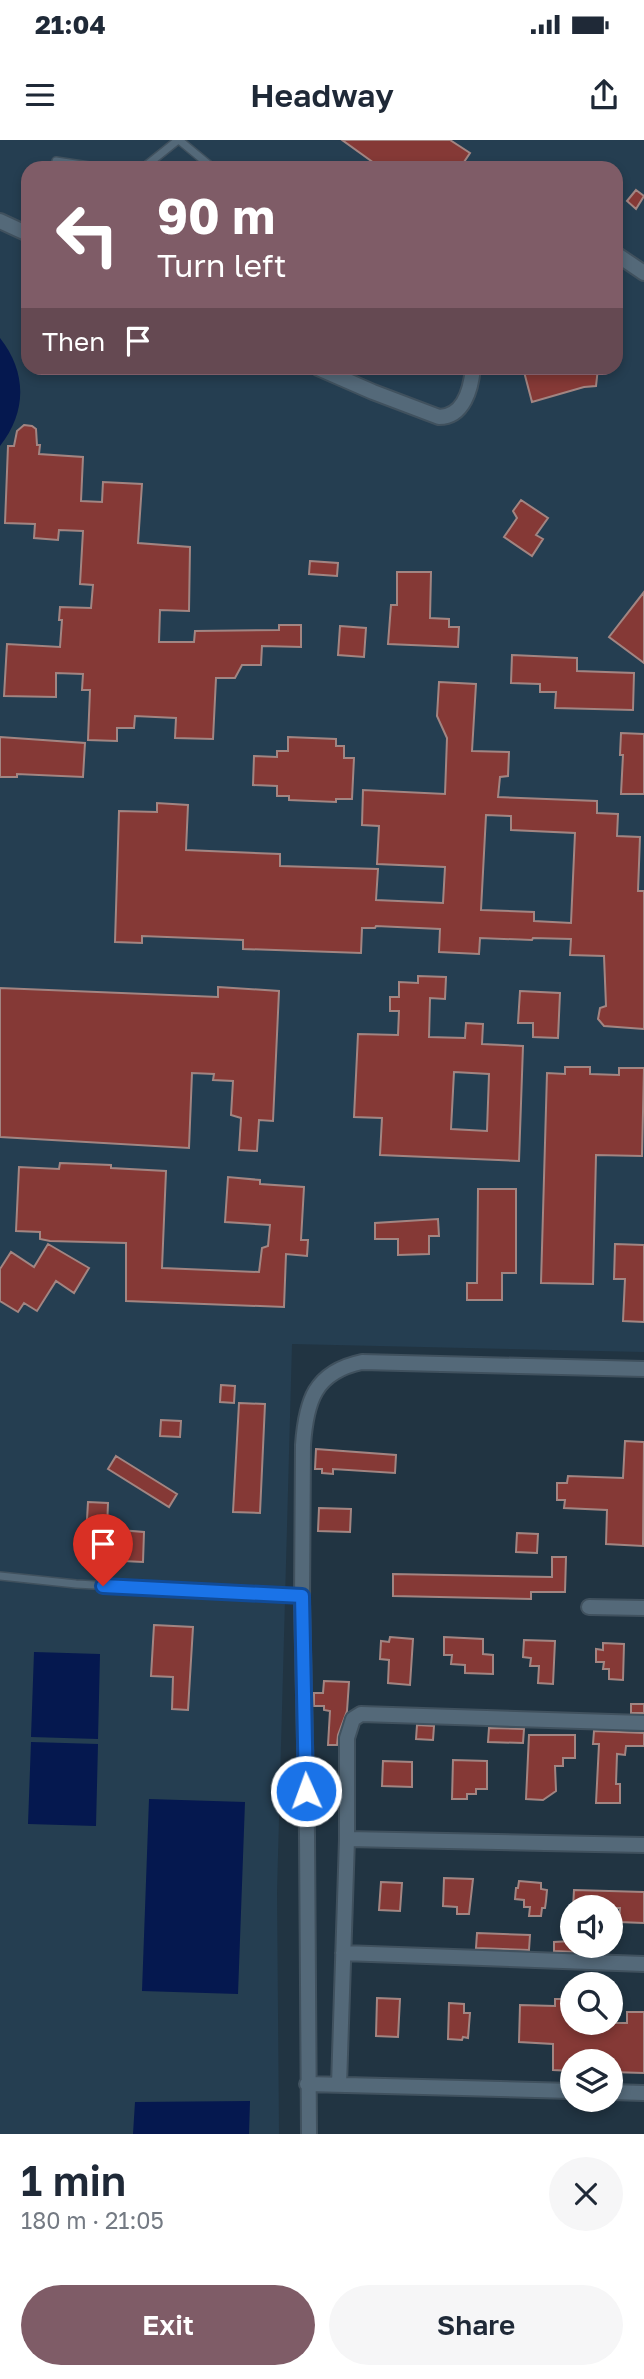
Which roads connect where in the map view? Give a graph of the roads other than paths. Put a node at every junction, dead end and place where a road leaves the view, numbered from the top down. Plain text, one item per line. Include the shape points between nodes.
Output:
1 (178, 140) edge
2 (152, 161) edge
3 (204, 161) edge
4 (0, 221) edge
5 (21, 231) edge
6 (623, 259) edge
7 (644, 273) edge
8 (334, 375) edge
9 (472, 375) edge
10 (644, 1369) edge
11 (0, 1576) edge
12 (302, 1596) junction
13 (589, 1607) dead end
14 (644, 1608) edge
15 (644, 1723) edge
16 (347, 1839) junction
17 (644, 1845) edge
18 (343, 1953) junction
19 (644, 1964) edge
20 (307, 2084) junction
21 (339, 2085) junction
22 (560, 2091) edge
23 (623, 2092) edge
24 (644, 2093) edge
25 (309, 2134) edge

1 - 2 lane
1 - 3 lane
4 - 5 street
6 - 7 street
8 - 9 street via 421,412 446,417 468,393
10 - 12 street via 383,1362 346,1365 332,1372 316,1390 305,1419
11 - 12 lane
12 - 20 street
13 - 14 street
15 - 16 street via 361,1714 353,1719 347,1738
16 - 17 street
16 - 18 street
18 - 19 street
18 - 21 street
20 - 21 street
20 - 25 street
21 - 22 street
23 - 24 street

